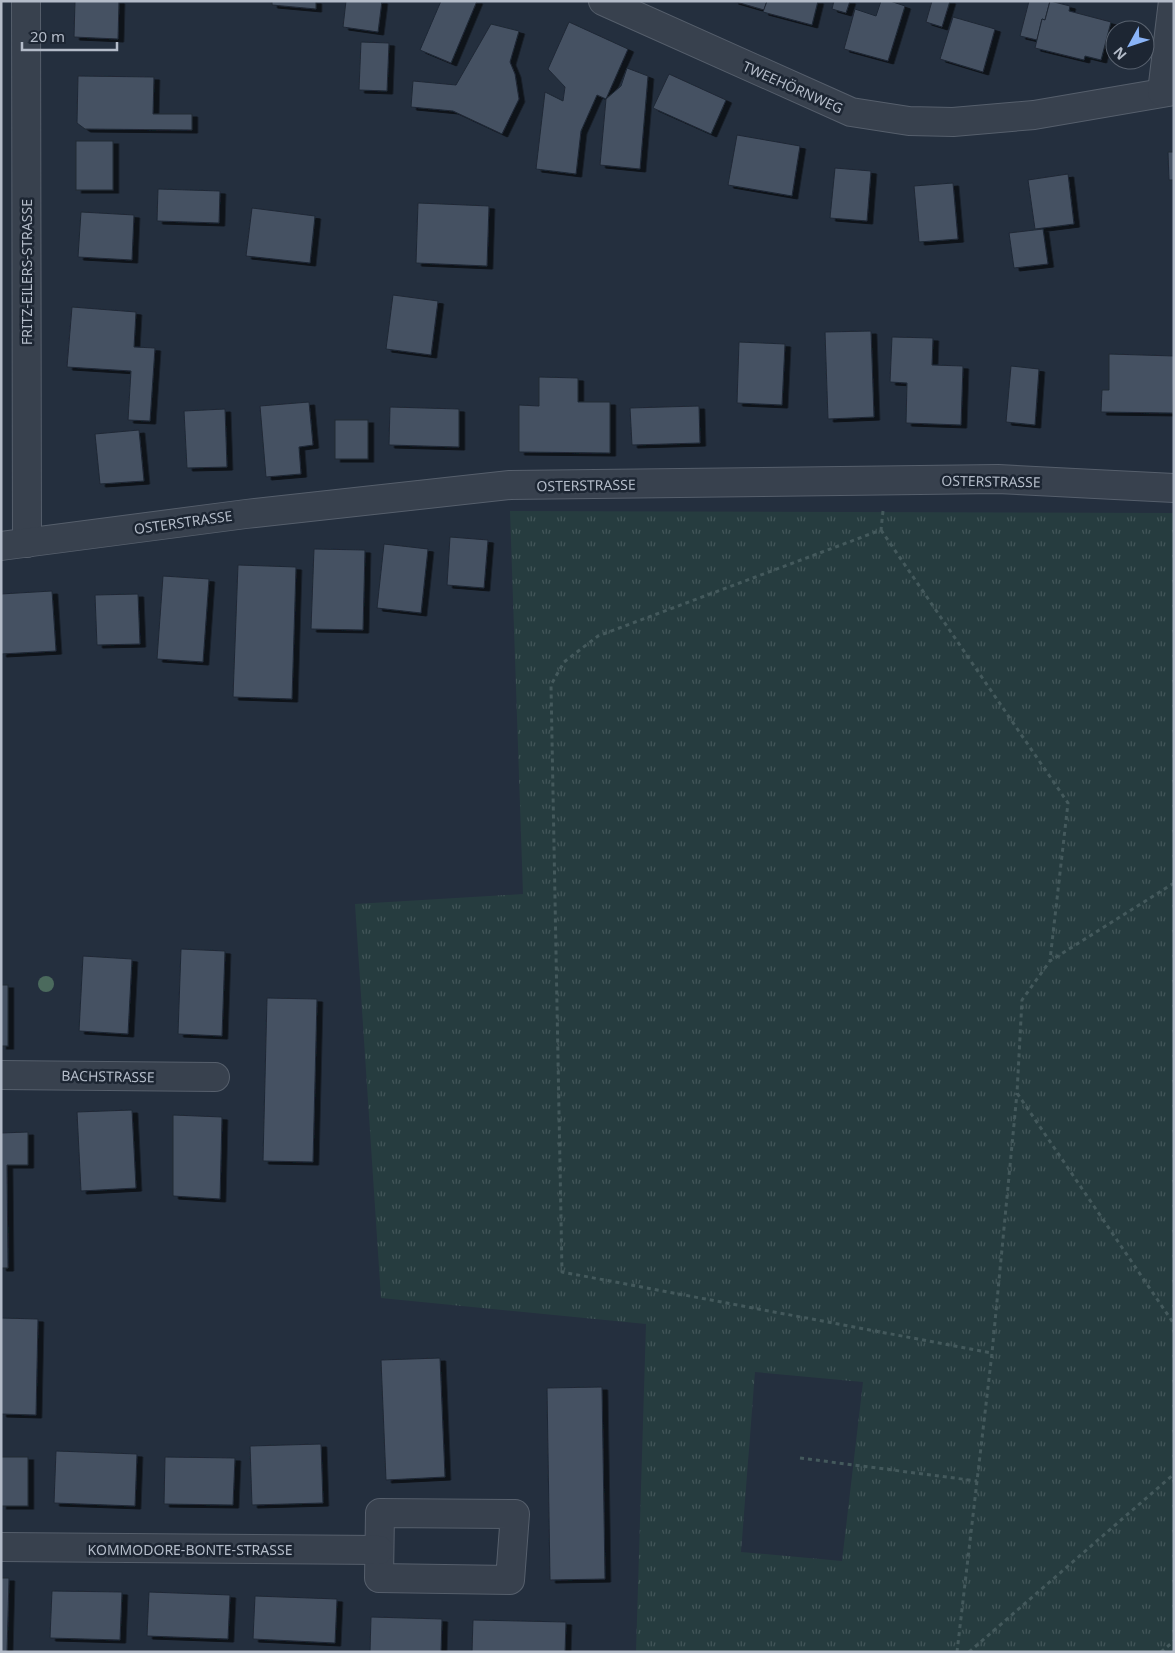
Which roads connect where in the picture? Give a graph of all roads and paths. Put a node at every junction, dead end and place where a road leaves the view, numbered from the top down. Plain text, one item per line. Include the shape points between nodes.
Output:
1 (26, 1) edge
2 (603, 1) edge
3 (1173, 1) edge
4 (1168, 92) edge
5 (885, 481) junction
6 (1174, 488) edge
7 (881, 530) junction
8 (14, 545) edge
9 (1174, 883) edge
10 (1050, 961) junction
11 (1, 1075) edge
12 (215, 1077) dead end
13 (1017, 1093) junction
14 (1174, 1324) edge
15 (992, 1353) junction
16 (800, 1458) dead end
17 (1174, 1474) edge
18 (977, 1481) junction
19 (1, 1548) edge
20 (379, 1550) junction
21 (1174, 1640) edge
22 (957, 1652) edge
23 (969, 1652) edge
24 (1161, 1652) edge

1 - 8 street, FRITZ-EILERS-STRASSE
2 - 4 street, TWEEHÖRNWEG via 851,112 909,121 953,122 1034,115
3 - 4 street
5 - 6 street, OSTERSTRASSE via 998,479
5 - 7 path
5 - 8 street, OSTERSTRASSE via 510,486 246,514
7 - 10 path via 1068,803
7 - 15 path via 598,636 564,662 551,685 562,1272
9 - 10 path
10 - 13 path via 1022,1000
11 - 12 street, BACHSTRASSE
13 - 14 path
13 - 15 path
15 - 18 path
16 - 18 path
17 - 23 path
18 - 22 path
19 - 20 street, KOMMODORE-BONTE-STRASSE
20 - 20 street via 379,1578 510,1580 515,1514 380,1513
21 - 24 path

